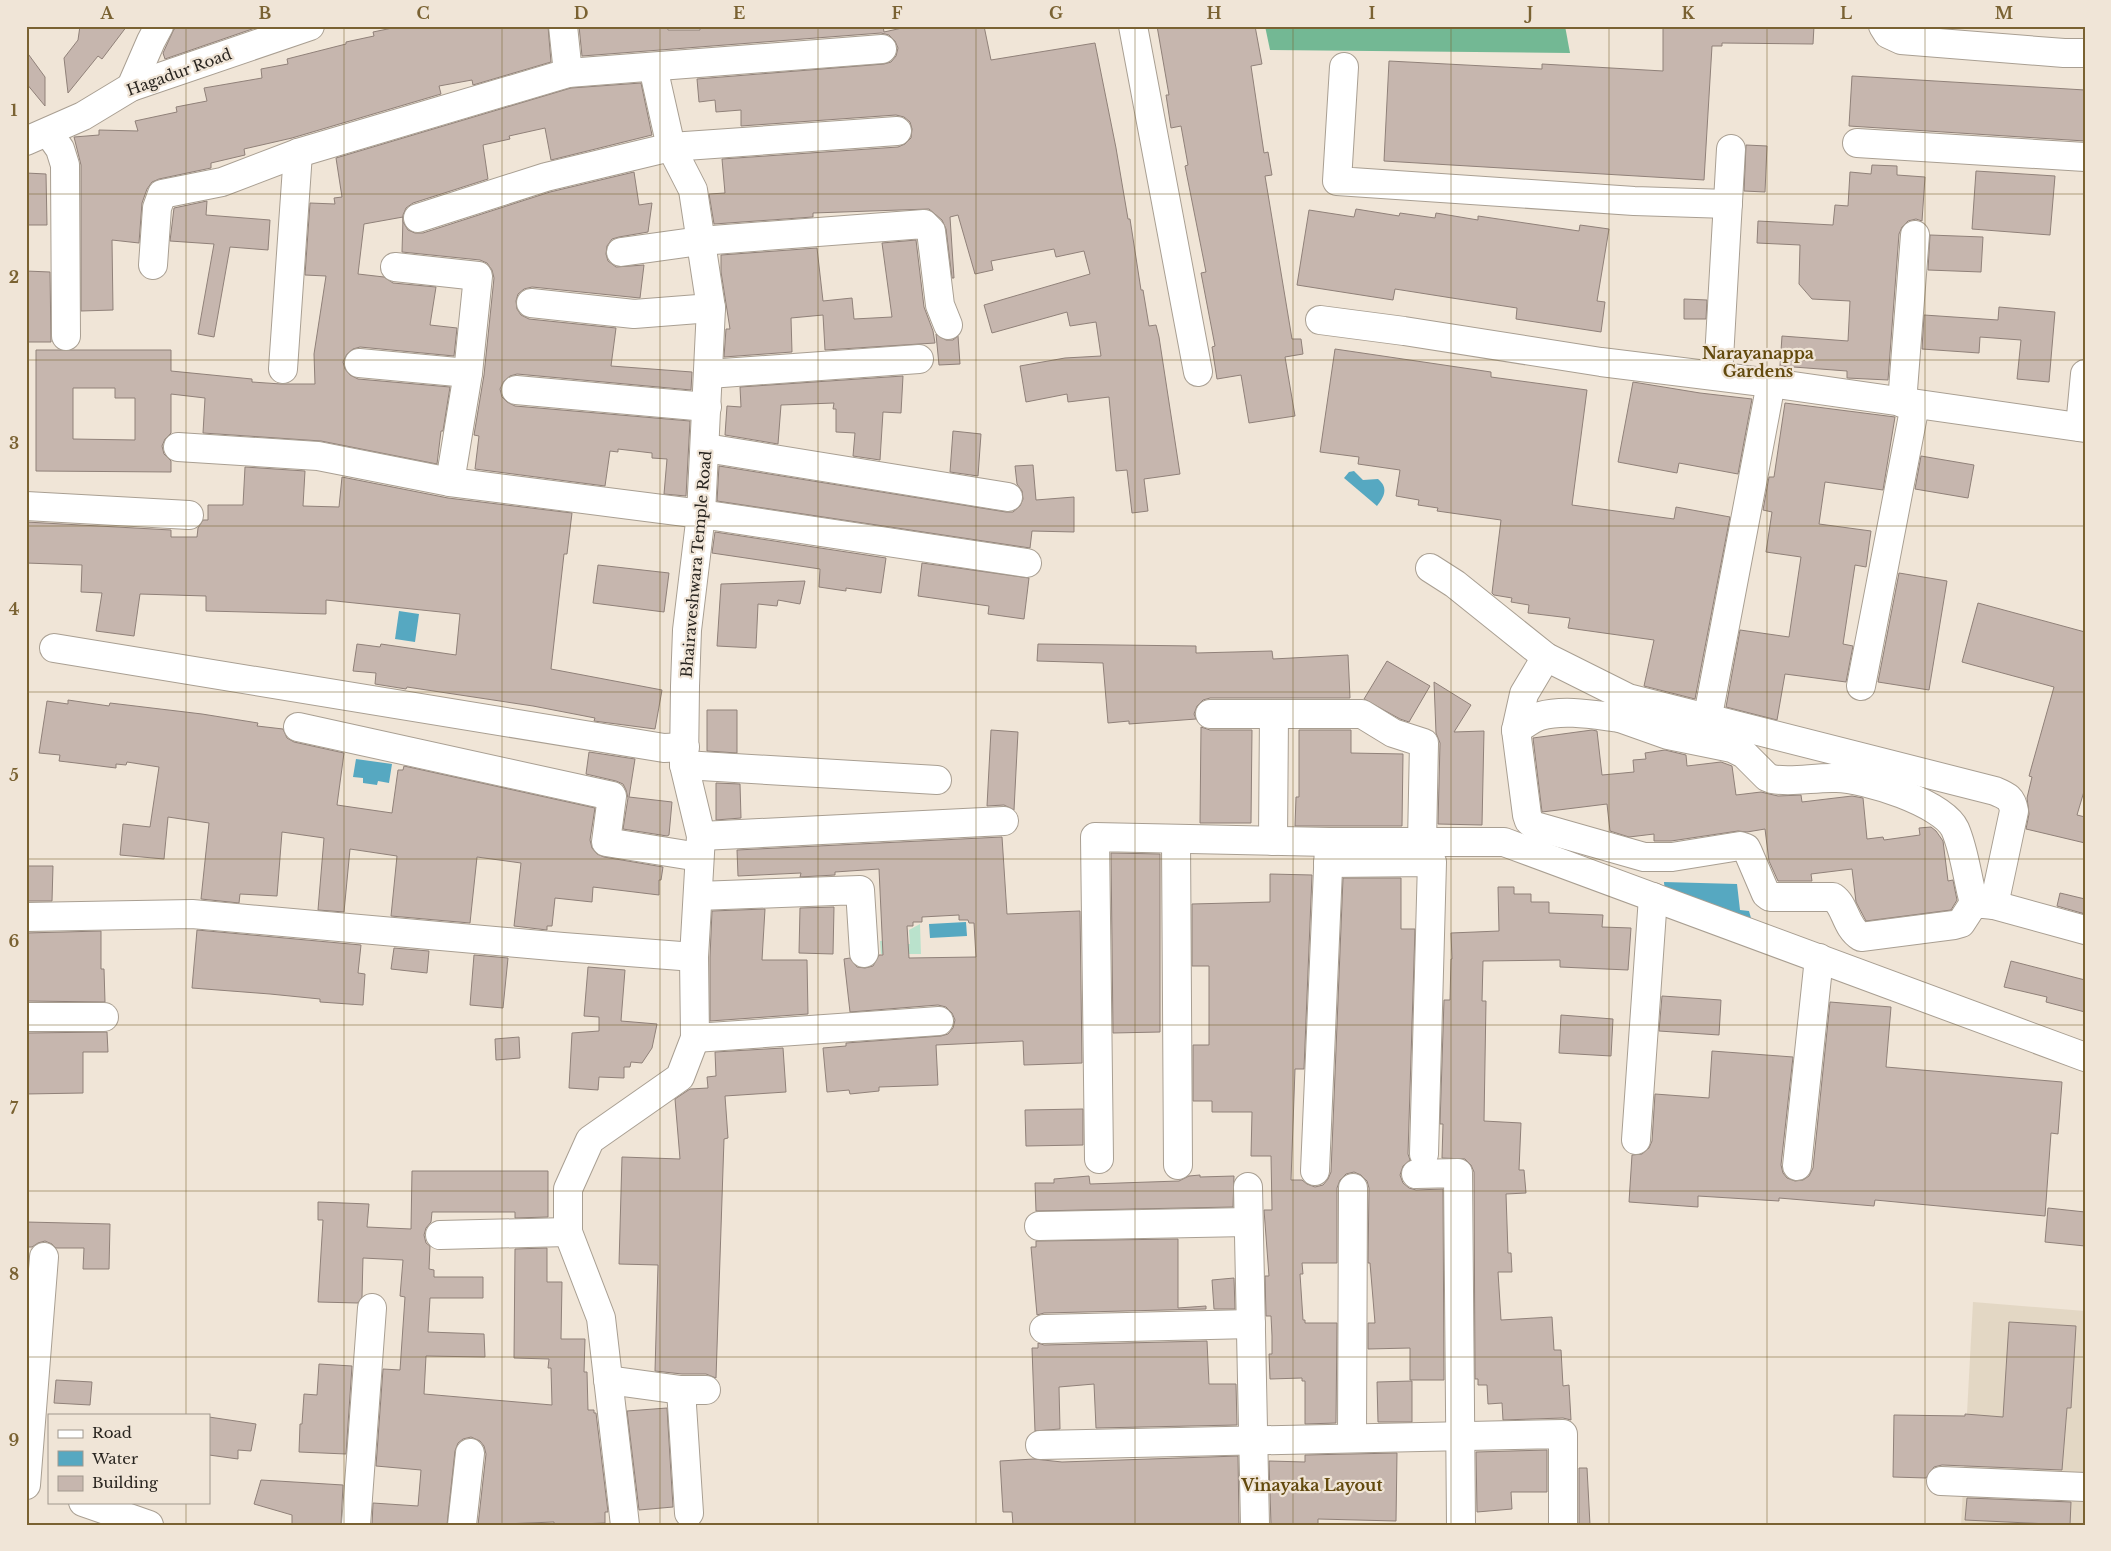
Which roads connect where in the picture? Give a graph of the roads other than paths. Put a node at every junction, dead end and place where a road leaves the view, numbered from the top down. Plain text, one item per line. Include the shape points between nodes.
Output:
1 (159, 26) edge
2 (310, 26) edge
3 (564, 26) edge
4 (1133, 26) edge
5 (1883, 26) edge
6 (882, 50) dead end
7 (2085, 53) edge
8 (653, 67) junction
9 (1344, 67) dead end
10 (568, 73) junction
11 (131, 87) junction
12 (897, 131) dead end
13 (37, 137) edge
14 (1857, 143) dead end
15 (672, 147) junction
16 (1731, 149) dead end
17 (298, 153) junction
18 (2085, 156) edge
19 (1728, 204) junction
20 (418, 218) dead end
21 (1915, 235) dead end
22 (700, 241) junction
23 (622, 252) dead end
24 (152, 265) dead end
25 (395, 266) dead end
26 (531, 303) dead end
27 (711, 308) junction
28 (1320, 320) dead end
29 (948, 325) dead end
30 (66, 336) dead end
31 (919, 359) dead end
32 (360, 363) dead end
33 (283, 369) dead end
34 (1198, 372) dead end
35 (468, 373) junction
36 (709, 374) junction
37 (2085, 374) edge
38 (1718, 376) junction
39 (1771, 383) junction
40 (516, 390) dead end
41 (1909, 404) junction
42 (707, 407) junction
43 (2082, 428) edge
44 (178, 447) dead end
45 (706, 448) junction
46 (450, 482) junction
47 (1008, 497) dead end
48 (26, 506) edge
49 (701, 514) junction
50 (188, 515) dead end
51 (1027, 563) dead end
52 (1430, 568) dead end
53 (54, 648) dead end
54 (1546, 657) junction
55 (1861, 686) dead end
56 (1710, 705) dead end
57 (1624, 708) junction
58 (1210, 714) dead end
59 (1274, 714) junction
60 (298, 727) dead end
61 (1516, 730) junction
62 (685, 756) junction
63 (936, 780) dead end
64 (1004, 821) dead end
65 (1176, 839) junction
66 (1274, 841) junction
67 (1422, 843) junction
68 (700, 846) junction
69 (1328, 853) junction
70 (698, 896) junction
71 (1654, 897) junction
72 (1984, 904) junction
73 (26, 917) edge
74 (2085, 930) edge
75 (864, 953) dead end
76 (694, 956) junction
77 (1819, 958) junction
78 (26, 1017) edge
79 (104, 1017) dead end
80 (939, 1021) dead end
81 (695, 1038) junction
82 (2085, 1057) edge
83 (1636, 1140) dead end
84 (1099, 1159) dead end
85 (1178, 1164) dead end
86 (1797, 1166) dead end
87 (1316, 1171) dead end
88 (1248, 1187) dead end
89 (1353, 1188) dead end
90 (1248, 1222) junction
91 (1039, 1226) dead end
92 (568, 1232) junction
93 (440, 1235) dead end
94 (44, 1257) dead end
95 (372, 1308) dead end
96 (1251, 1324) junction
97 (1044, 1329) dead end
98 (608, 1380) junction
99 (1461, 1436) junction
100 (1352, 1438) junction
101 (1254, 1440) junction
102 (1040, 1445) dead end
103 (470, 1453) dead end
104 (1941, 1481) dead end
105 (26, 1484) edge
106 (2085, 1487) edge
107 (48, 1491) edge
108 (88, 1504) edge
109 (689, 1513) dead end
110 (149, 1525) edge
111 (356, 1525) edge
112 (462, 1525) edge
113 (625, 1525) edge
114 (1255, 1525) edge
115 (1461, 1525) edge
116 (1563, 1525) edge

1 - 11 street
2 - 11 street, Hagadur Road
3 - 10 street
4 - 34 street
5 - 7 street via 1888,34 1901,40
6 - 8 street
8 - 10 street
8 - 15 street, Bhairaveshwara Temple Road
9 - 19 street via 1337,181 1634,201
10 - 17 street
11 - 13 street, Hagadur Road via 83,116
12 - 15 street
13 - 30 street via 60,149 65,165
14 - 18 street
15 - 20 street via 546,178
15 - 22 street, Bhairaveshwara Temple Road via 693,190
16 - 19 street
17 - 24 street via 222,182 162,194 157,208
17 - 33 street
19 - 38 street
21 - 41 street
22 - 23 street
22 - 27 street, Bhairaveshwara Temple Road
22 - 29 street via 924,224 931,231 940,305
25 - 35 street via 478,276
26 - 27 street via 634,314
27 - 36 street, Bhairaveshwara Temple Road
28 - 38 street
31 - 36 street
32 - 35 street
35 - 46 street
36 - 42 street, Bhairaveshwara Temple Road
37 - 43 street
38 - 39 street
39 - 41 street
39 - 56 street
40 - 42 street
41 - 43 street
41 - 55 street
42 - 45 street, Bhairaveshwara Temple Road
44 - 46 street via 318,456
45 - 47 street
45 - 49 street, Bhairaveshwara Temple Road
46 - 49 street
48 - 50 street
49 - 51 street
49 - 62 street, Bhairaveshwara Temple Road via 687,630
52 - 54 street via 1455,584
53 - 62 street via 664,748
54 - 57 street
54 - 61 street via 1524,694
57 - 61 street via 1589,714 1546,715
57 - 72 street via 1668,735 1732,748 1744,754 1772,779 1854,778 1933,808 1954,828
57 - 72 street via 1986,788 2008,796 2014,811
58 - 59 street
59 - 66 street
59 - 67 street via 1362,714 1392,733 1424,743
60 - 68 street via 612,796 606,842
61 - 72 street via 1527,816 1536,826 1644,857 1672,857 1740,846 1746,848 1766,894 1770,897 1833,897 1848,924 1860,937 1961,923
62 - 63 street
62 - 68 street, Bhairaveshwara Temple Road
64 - 68 street
65 - 66 street
65 - 84 street via 1095,837
65 - 85 street
66 - 69 street
67 - 69 street
67 - 71 street via 1504,842
68 - 70 street, Bhairaveshwara Temple Road
69 - 87 street
69 - 99 street via 1432,862 1420,1164 1458,1173
70 - 75 street via 860,890
70 - 76 street, Bhairaveshwara Temple Road
71 - 77 street
71 - 83 street
72 - 74 street
73 - 76 street via 192,914
76 - 81 street, Bhairaveshwara Temple Road
77 - 82 street
77 - 86 street
78 - 79 street
80 - 81 street
81 - 92 street, Bhairaveshwara Temple Road via 680,1077 590,1140 568,1189
88 - 90 street
89 - 100 street
90 - 91 street
90 - 96 street
92 - 93 street
92 - 98 street, Bhairaveshwara Temple Road via 601,1318
94 - 105 street
95 - 111 street
96 - 97 street
96 - 101 street
98 - 109 street via 694,1390
98 - 113 street, Bhairaveshwara Temple Road
99 - 100 street
99 - 115 street
99 - 116 street via 1563,1434
100 - 101 street
101 - 102 street
101 - 114 street
103 - 112 street
104 - 106 street
105 - 107 street
108 - 110 street

